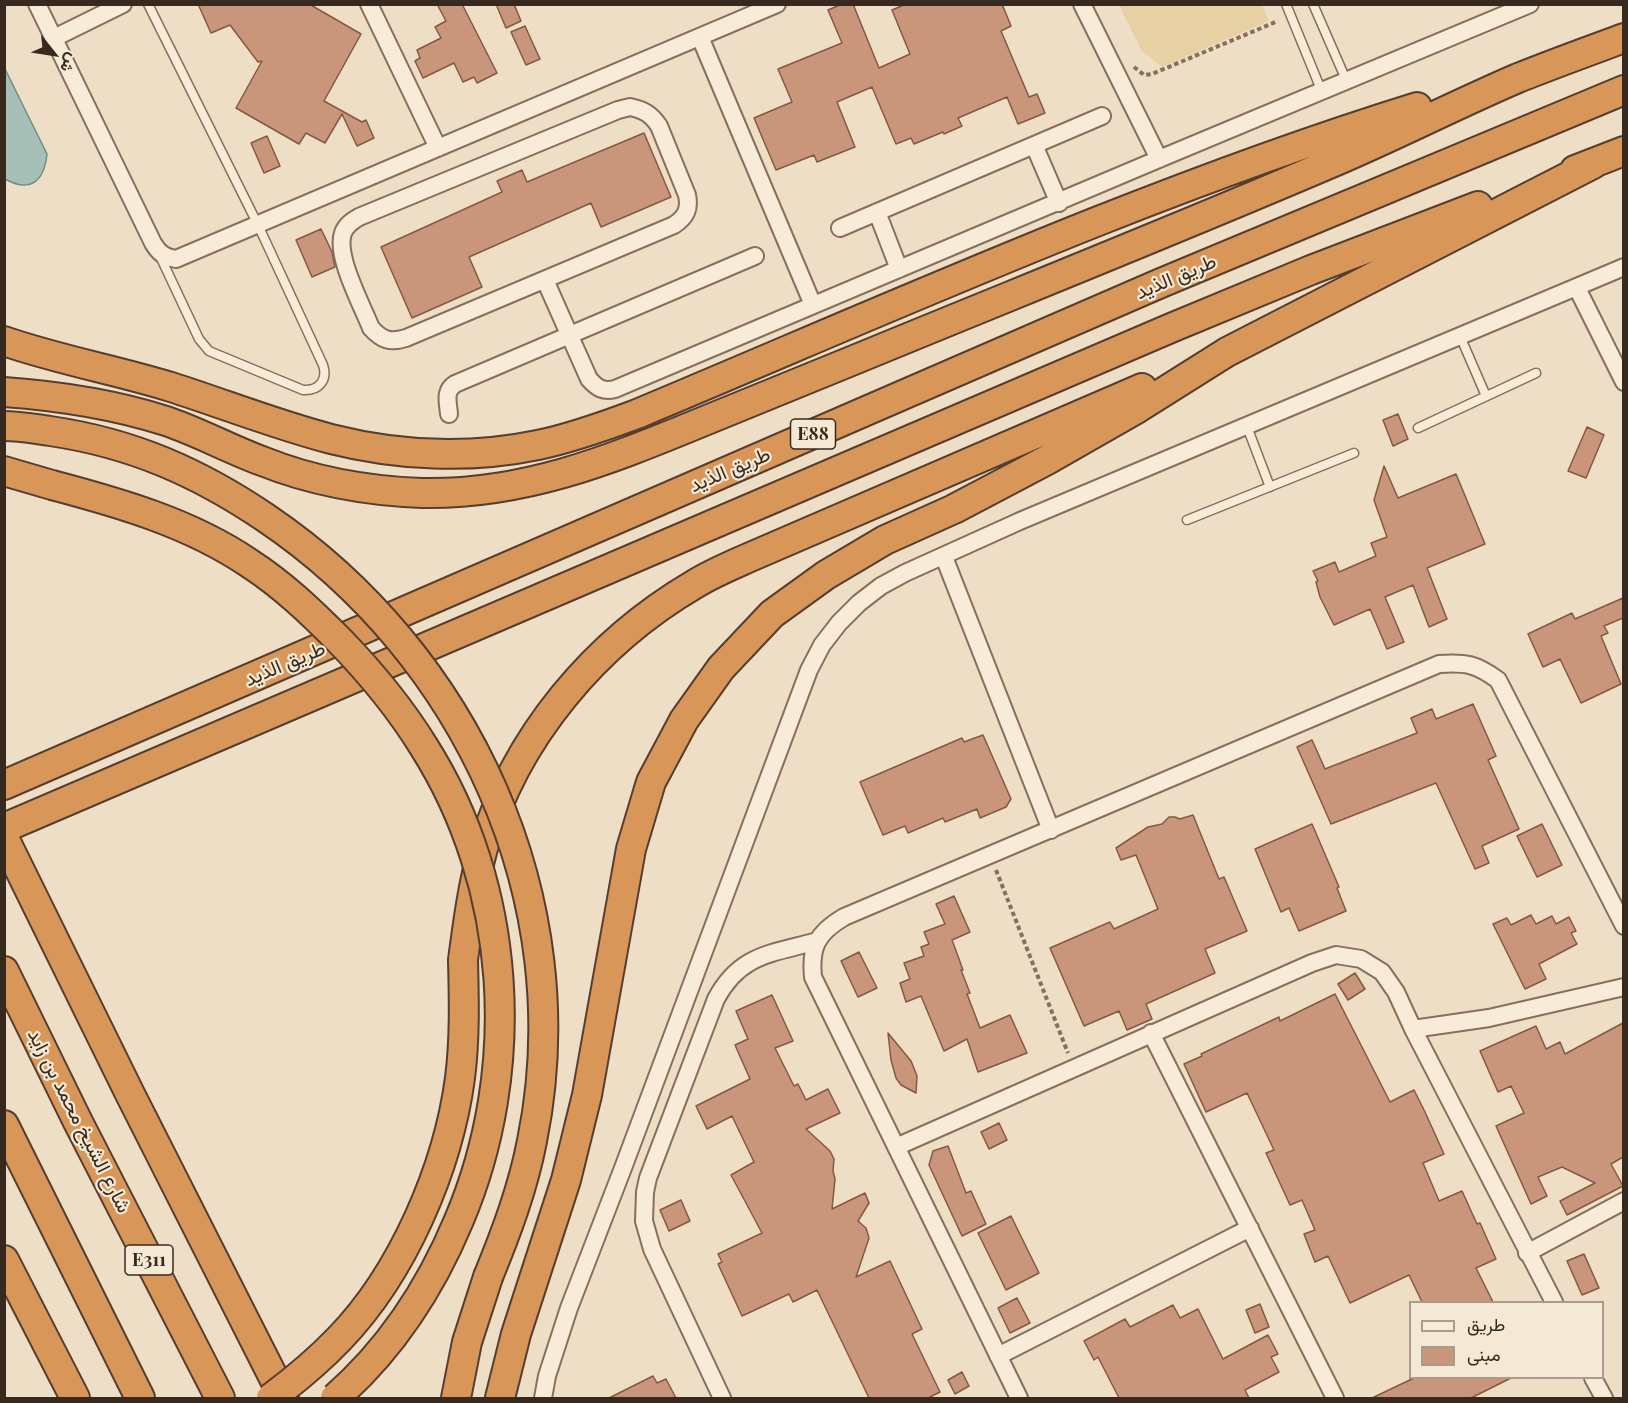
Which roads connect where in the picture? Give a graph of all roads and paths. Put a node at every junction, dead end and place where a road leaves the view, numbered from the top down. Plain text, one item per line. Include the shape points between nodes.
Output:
1 (37, 4) edge
2 (123, 4) edge
3 (148, 4) edge
4 (369, 4) edge
5 (777, 4) edge
6 (1082, 4) edge
7 (1286, 4) edge
8 (1313, 4) edge
9 (1530, 4) edge
10 (1290, 16) junction
11 (700, 37) junction
12 (54, 38) junction
13 (1623, 38) edge
14 (1152, 74) dead end
15 (1517, 79) junction
16 (1347, 82) junction
17 (1623, 90) edge
18 (1322, 93) junction
19 (1102, 116) dead end
20 (1034, 145) junction
21 (438, 148) junction
22 (1623, 151) edge
23 (1159, 159) junction
24 (1593, 164) junction
25 (1059, 202) junction
26 (877, 212) junction
27 (258, 225) junction
28 (840, 228) dead end
29 (159, 252) junction
30 (755, 256) dead end
31 (1623, 267) edge
32 (899, 269) junction
33 (545, 280) junction
34 (1577, 288) junction
35 (813, 305) junction
36 (569, 335) junction
37 (1460, 335) junction
38 (4, 341) edge
39 (1227, 352) junction
40 (1536, 373) dead end
41 (1623, 382) edge
42 (4, 392) edge
43 (1486, 396) junction
44 (449, 414) dead end
45 (1246, 424) junction
46 (4, 426) edge
47 (1418, 428) dead end
48 (1354, 453) dead end
49 (4, 471) edge
50 (1270, 487) junction
51 (1187, 520) dead end
52 (944, 557) junction
53 (4, 785) edge
54 (4, 828) edge
55 (1051, 830) junction
56 (4, 838) edge
57 (990, 856) junction
58 (1623, 926) edge
59 (817, 941) junction
60 (4, 971) edge
61 (1623, 987) edge
62 (1413, 1029) junction
63 (1151, 1033) junction
64 (1074, 1068) junction
65 (4, 1125) edge
66 (896, 1146) junction
67 (1623, 1201) edge
68 (1250, 1228) junction
69 (1527, 1253) junction
70 (4, 1260) edge
71 (1553, 1301) edge
72 (998, 1356) junction
73 (1594, 1379) edge
74 (75, 1398) edge
75 (140, 1398) edge
76 (220, 1398) edge
77 (271, 1398) edge
78 (284, 1398) edge
79 (335, 1398) edge
80 (456, 1398) edge
81 (500, 1398) edge
82 (543, 1398) edge
83 (722, 1398) edge
84 (1019, 1398) edge
85 (1335, 1398) edge
86 (1604, 1398) edge

1 - 12 street
2 - 12 street
3 - 27 lane
4 - 21 street
5 - 11 street
6 - 23 street
7 - 10 lane
8 - 16 lane
9 - 16 street
10 - 14 path
10 - 18 lane
11 - 21 street
11 - 35 street
12 - 29 street
13 - 15 highway
15 - 38 highway via 1404,111 1216,174 637,414 538,445 434,454 330,439 151,381
15 - 42 highway via 1333,163 1140,243 655,441 545,479 464,492 412,492 341,484 262,461 170,423 114,406
16 - 18 street
17 - 53 highway, طريق الذيد / E88 via 1150,288
18 - 23 street
19 - 20 street
20 - 25 street
20 - 26 street
21 - 27 street
22 - 24 highway, طريق الذيد / E88
23 - 25 street
24 - 39 highway
24 - 54 highway, طريق الذيد / E88 via 1354,253 1171,328
25 - 32 street
26 - 28 street
26 - 32 street
27 - 29 street via 176,259
27 - 29 lane via 323,365 324,381 311,391 209,351 199,339
30 - 36 street
31 - 34 street
32 - 35 street
33 - 33 street via 406,338 387,340 371,328 343,258 343,233 350,222 370,212 618,110 630,107 652,116 687,195 687,213 674,225
33 - 36 street
34 - 37 street
34 - 41 street
35 - 36 street via 607,391 589,379
36 - 44 street via 451,386 447,394
37 - 43 lane
37 - 45 street
39 - 77 highway, bridge via 696,583 648,614 604,652 565,694 504,793 484,846 470,903 463,960 465,1020 460,1079 429,1194 372,1299 340,1338
39 - 81 highway via 1047,460 885,540 826,575 772,614 721,668 684,720 651,782 631,849 587,1095 566,1180 516,1334
40 - 43 lane
43 - 47 lane
45 - 50 lane
45 - 52 street
46 - 80 highway, bridge via 87,437 159,458 232,495 299,540 361,594 414,656 460,723 493,787 518,854 535,925 543,996 542,1068 533,1140 515,1210 467,1342
48 - 50 lane
49 - 79 highway, bridge via 119,503 186,528 248,562 305,605 393,700 419,738 453,799 474,853 489,909 500,1013 496,1083 486,1140 447,1250 418,1300 384,1348
50 - 51 lane
52 - 55 street
52 - 82 street via 905,573 859,603 822,645 809,670 569,1308
55 - 57 street
55 - 58 street via 1439,664 1460,662 1481,668 1498,680
56 - 78 highway
57 - 59 street via 844,917 828,926
57 - 64 path
59 - 66 street via 811,959 813,977
59 - 83 street via 748,962 724,985 711,1010 645,1192 644,1221 652,1250
60 - 76 highway, شارع الشيخ محمد بن زايد / E311
61 - 62 street via 1489,1018
62 - 63 street via 1382,972 1361,958 1336,956
62 - 69 street
63 - 64 street
63 - 68 street
64 - 66 street
65 - 75 highway
66 - 72 street
67 - 69 street
68 - 72 street
68 - 85 street
69 - 71 street
70 - 74 highway
72 - 84 street
73 - 86 street

